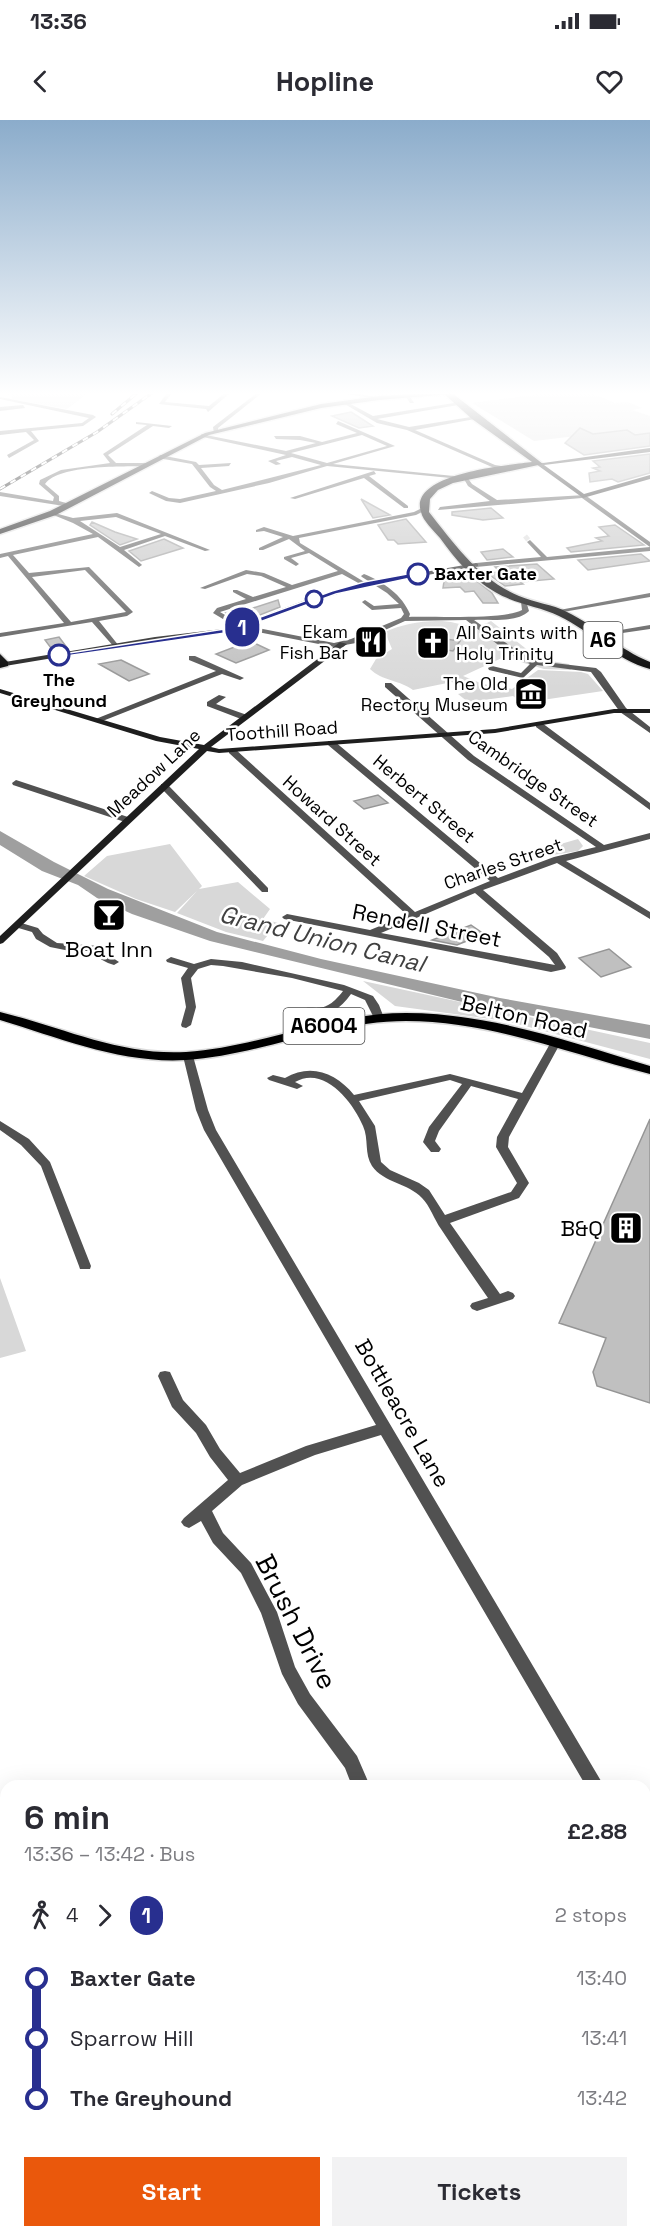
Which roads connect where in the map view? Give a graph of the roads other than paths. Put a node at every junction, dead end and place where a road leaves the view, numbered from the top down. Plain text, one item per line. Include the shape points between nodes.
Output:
1 (51, 492) edge
2 (94, 492) edge
3 (221, 492) edge
4 (311, 492) edge
5 (387, 492) edge
6 (430, 492) edge
7 (438, 492) edge
8 (482, 492) edge
9 (578, 492) edge
10 (595, 492) edge
11 (0, 494) edge
12 (152, 494) dead end
13 (583, 495) junction
14 (296, 496) dead end
15 (56, 502) junction
16 (496, 502) junction
17 (69, 505) junction
18 (406, 505) dead end
19 (424, 509) junction
20 (440, 509) dead end
21 (53, 513) junction
22 (73, 520) junction
23 (258, 531) dead end
24 (0, 532) edge
25 (320, 532) junction
26 (97, 535) junction
27 (162, 536) dead end
28 (292, 538) junction
29 (530, 542) tunnel mouth
30 (650, 547) edge
31 (119, 549) junction
32 (261, 549) dead end
33 (207, 550) dead end
34 (311, 551) junction
35 (9, 554) junction
36 (0, 556) edge
37 (546, 560) junction
38 (296, 564) dead end
39 (139, 565) dead end
40 (471, 566) junction
41 (244, 568) dead end
42 (253, 572) junction
43 (344, 572) junction
44 (29, 575) junction
45 (375, 582) junction
46 (364, 584) junction
47 (292, 587) junction
48 (204, 588) dead end
49 (235, 591) dead end
50 (647, 596) edge
51 (253, 599) junction
52 (365, 602) dead end
53 (524, 602) junction
54 (650, 604) edge
55 (404, 606) junction
56 (557, 611) junction
57 (404, 619) junction
58 (94, 620) junction
59 (468, 620) junction
60 (68, 623) junction
61 (240, 627) junction
62 (650, 627) edge
63 (0, 634) edge
64 (595, 635) junction
65 (343, 644) junction
66 (115, 646) junction
67 (192, 658) dead end
68 (2, 662) edge
69 (535, 663) junction
70 (650, 666) edge
71 (492, 668) dead end
72 (222, 671) junction
73 (240, 678) dead end
74 (388, 685) dead end
75 (0, 691) edge
76 (222, 697) dead end
77 (618, 711) junction
78 (650, 711) edge
79 (244, 717) junction
80 (97, 720) junction
81 (539, 725) junction
82 (650, 731) edge
83 (443, 735) junction
84 (331, 743) junction
85 (203, 750) junction
86 (232, 751) junction
87 (16, 783) dead end
88 (164, 786) junction
89 (650, 807) edge
90 (128, 820) junction
91 (650, 836) edge
92 (604, 849) junction
93 (557, 859) junction
94 (496, 881) junction
95 (476, 889) junction
96 (265, 890) dead end
97 (412, 915) junction
98 (650, 916) edge
99 (287, 917) dead end
100 (18, 925) junction
101 (370, 934) junction
102 (0, 940) edge
103 (171, 960) dead end
104 (114, 962) dead end
105 (194, 967) junction
106 (349, 990) junction
107 (301, 1012) dead end
108 (0, 1016) edge
109 (379, 1018) junction
110 (186, 1025) dead end
111 (556, 1042) junction
112 (188, 1056) junction
113 (650, 1070) edge
114 (273, 1078) dead end
115 (469, 1082) junction
116 (526, 1098) junction
117 (352, 1099) junction
118 (0, 1125) edge
119 (435, 1149) dead end
120 (442, 1221) junction
121 (85, 1266) dead end
122 (477, 1306) dead end
123 (165, 1377) dead end
124 (384, 1428) junction
125 (237, 1481) junction
126 (204, 1511) junction
127 (189, 1522) dead end
128 (358, 1780) edge
129 (591, 1780) edge

1 - 15 street via 57,497
2 - 17 main road
3 - 12 street via 176,501
4 - 14 street
5 - 18 street
6 - 19 highway, A6
7 - 40 highway, A6 via 430,507
8 - 16 street
9 - 13 street
10 - 13 street
11 - 15 street
13 - 16 street
13 - 30 street
15 - 17 street
16 - 20 street
17 - 21 main road
19 - 25 street
19 - 40 highway, A6 via 444,539
21 - 22 street
21 - 24 main road
22 - 26 street
22 - 33 street via 117,515
23 - 28 street via 264,529
25 - 28 street
25 - 45 street via 302,541
26 - 31 street
26 - 35 street
27 - 31 street
28 - 32 street
28 - 34 street
29 - 37 street
30 - 37 street
31 - 39 street
34 - 38 street via 286,558
34 - 43 street
35 - 36 street
35 - 44 street
37 - 40 street
40 - 45 street
40 - 53 highway, A6 via 489,586
41 - 42 street
42 - 47 street
42 - 48 street
43 - 46 street
43 - 47 street
44 - 58 street via 87,568 130,611
44 - 60 street
45 - 46 street
45 - 55 street
46 - 61 street
47 - 51 street
49 - 51 street
50 - 54 street
50 - 56 street
51 - 61 street via 216,611
52 - 55 street via 372,608
53 - 56 highway, A6
53 - 59 street via 526,611 519,615
55 - 57 street
56 - 64 highway, A6
57 - 59 street
57 - 65 street
58 - 60 street
58 - 66 street
59 - 69 street
60 - 63 street
61 - 65 street
61 - 66 street
62 - 64 street
64 - 70 highway, A6
65 - 79 street, Meadow Lane
66 - 68 street
67 - 72 street
69 - 71 street via 523,676
69 - 77 street via 584,668 598,674
72 - 73 street
72 - 80 street
74 - 83 street, Cambridge Street
75 - 80 street, Toothill Road
76 - 79 street via 210,704
77 - 78 street, Toothill Road
77 - 81 street, Toothill Road
77 - 82 street
79 - 85 street, Meadow Lane
80 - 85 street, Toothill Road
81 - 83 street, Toothill Road
81 - 89 street
83 - 84 street, Toothill Road
83 - 92 street, Cambridge Street
84 - 86 street, Toothill Road
84 - 94 street, Herbert Street
85 - 86 street, Toothill Road
85 - 88 street, Meadow Lane
86 - 97 street, Howard Street
87 - 90 street
88 - 90 street, Meadow Lane
88 - 96 street
90 - 100 street, Meadow Lane
91 - 92 street, Charles Street
92 - 93 street, Charles Street
93 - 94 street, Charles Street
93 - 98 street
94 - 95 street, Charles Street
95 - 97 street, Charles Street
95 - 101 street, Rendell Street via 553,955 560,963 559,969
97 - 101 street, Charles Street
99 - 101 street, Rendell Street
100 - 102 street, Meadow Lane
100 - 104 street via 35,930 57,945 95,948
103 - 105 street
105 - 106 street via 212,962 236,963
105 - 110 street via 186,978 191,1007
106 - 107 street via 327,1012
106 - 109 street via 368,998
108 - 112 main road, Belton Road / A6004 via 140,1054
109 - 111 main road, Belton Road / A6004 via 458,1020
109 - 112 main road, Belton Road / A6004
111 - 113 main road, Belton Road / A6004
111 - 116 street
112 - 124 street, Bottleacre Lane via 210,1130
114 - 117 street via 291,1084 295,1074 318,1072 328,1076
115 - 116 street
115 - 117 street via 439,1077
115 - 119 street via 433,1130 429,1142
116 - 120 street via 503,1137 502,1147 523,1183 515,1195
117 - 120 street via 369,1127 373,1158 382,1170 422,1190
118 - 121 street via 25,1142 46,1165
120 - 122 street via 502,1298
123 - 125 street via 177,1402
124 - 125 street via 311,1450
124 - 129 street, Bottleacre Lane
125 - 126 street
126 - 127 street
126 - 128 street, Brush Drive via 218,1538 246,1568 269,1612 288,1670 303,1699 351,1762

